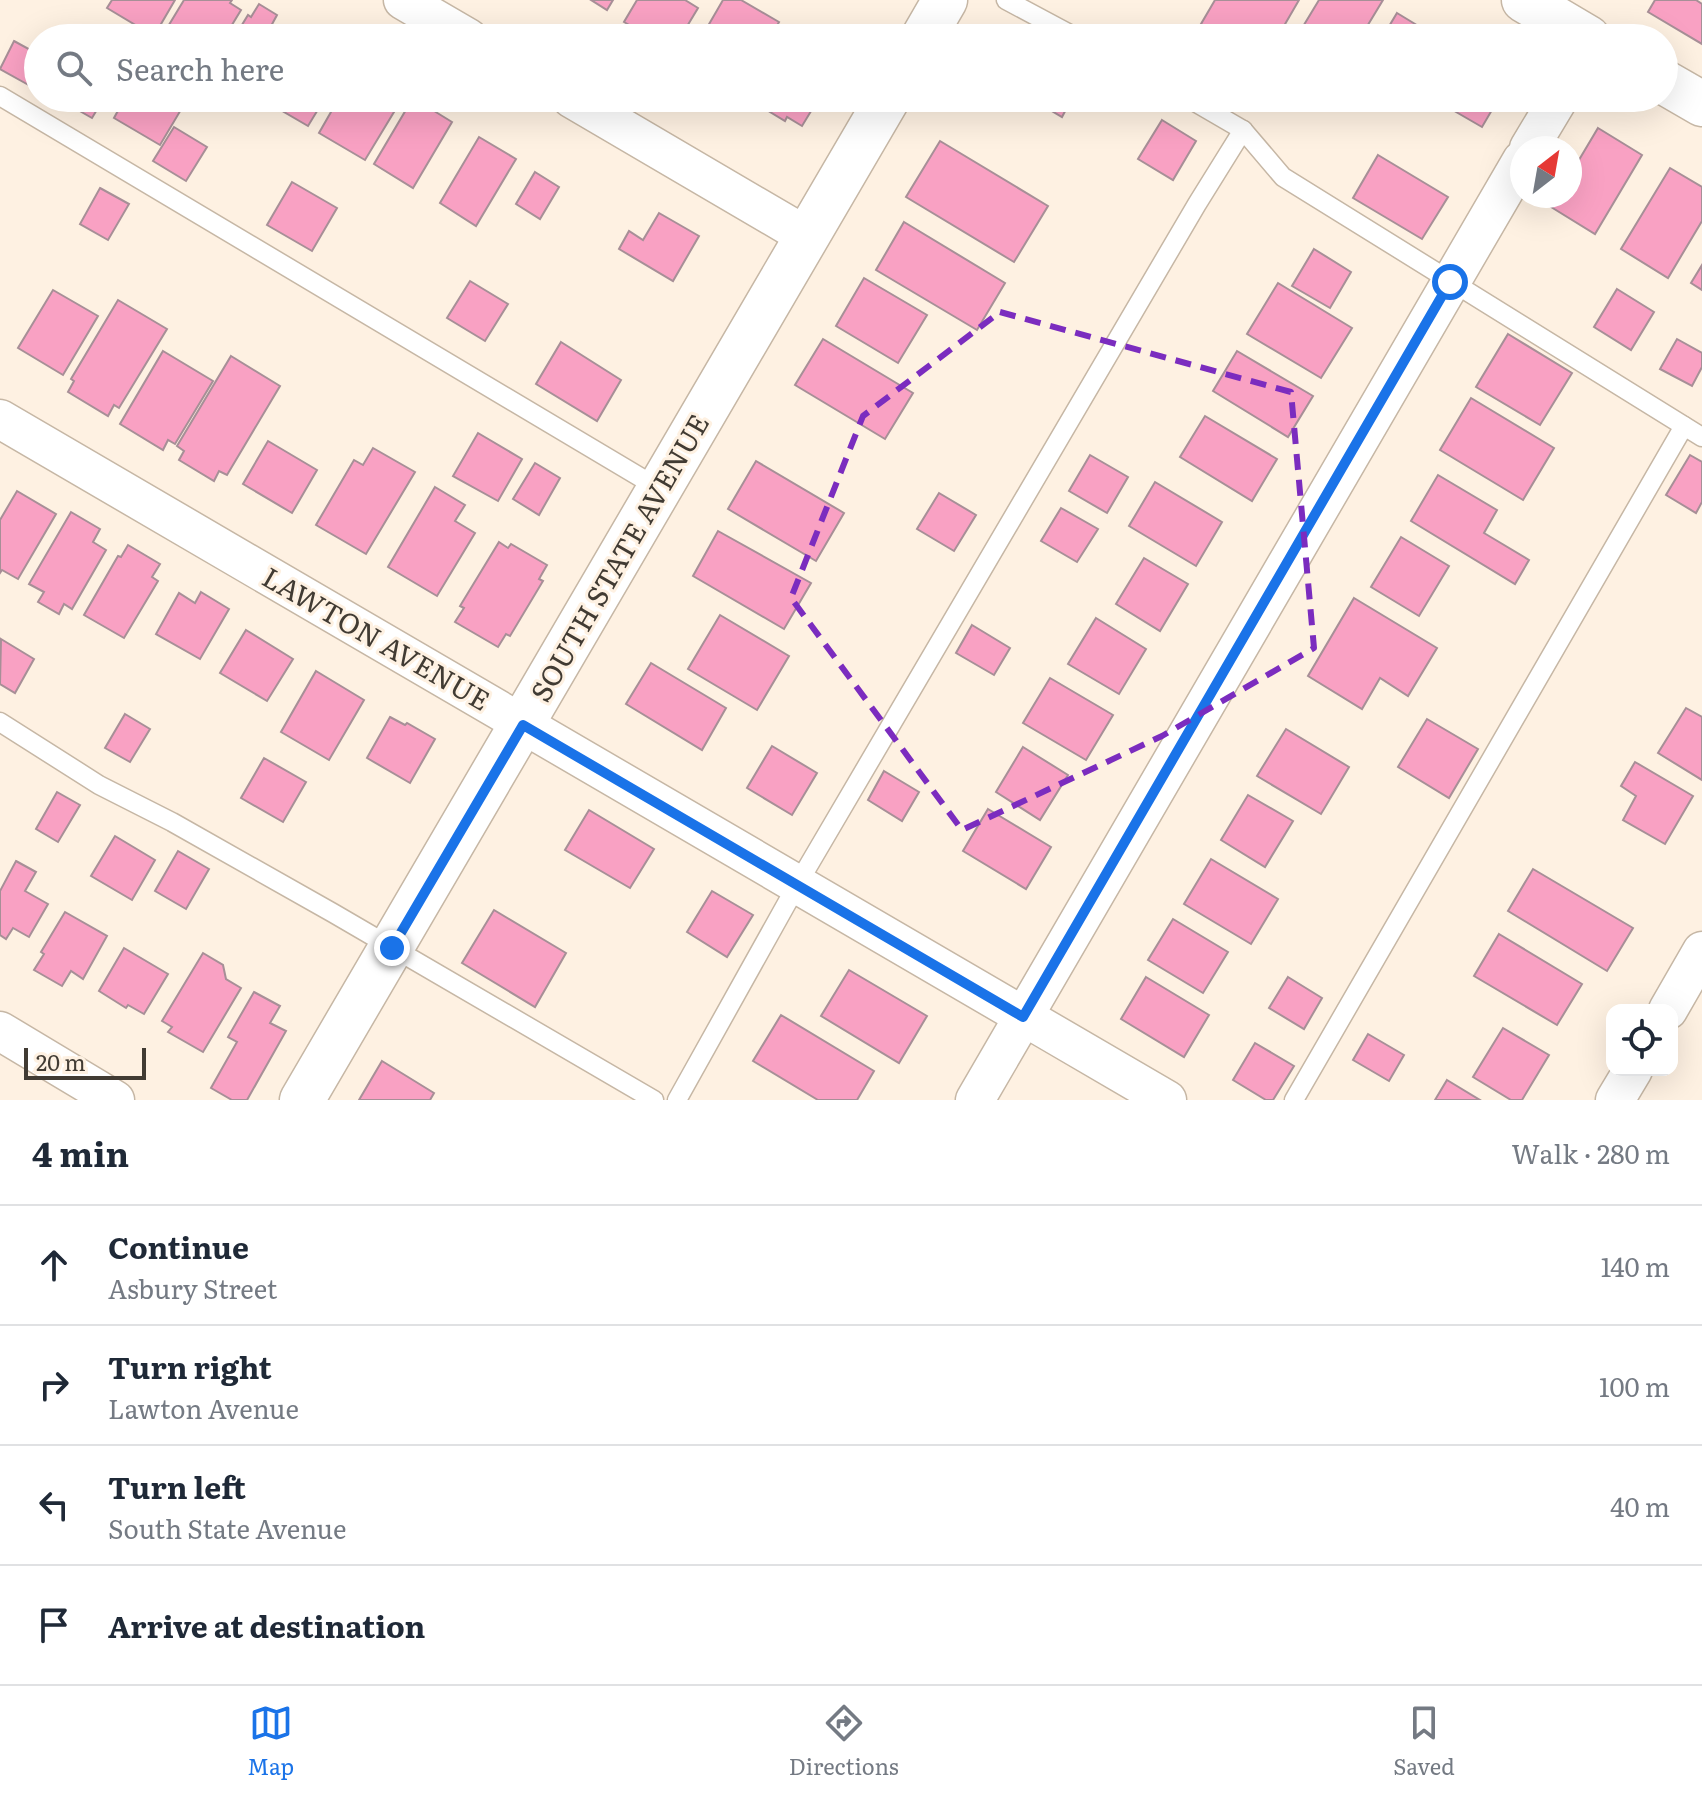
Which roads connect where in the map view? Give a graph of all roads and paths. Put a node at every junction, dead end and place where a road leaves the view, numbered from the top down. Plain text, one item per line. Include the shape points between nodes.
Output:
1 (403, 0) edge
2 (945, 0) edge
3 (1006, 0) edge
4 (1524, 0) edge
5 (444, 24) edge
6 (931, 24) edge
7 (1051, 24) edge
8 (1572, 24) edge
9 (1678, 90) edge
10 (0, 96) edge
11 (1702, 104) edge
12 (24, 110) edge
13 (27, 112) edge
14 (595, 112) edge
15 (880, 112) edge
16 (1212, 112) edge
17 (1551, 112) edge
18 (1243, 130) junction
19 (1536, 136) edge
20 (1510, 180) edge
21 (808, 237) junction
22 (1450, 282) junction
23 (0, 419) edge
24 (1684, 426) junction
25 (1702, 437) edge
26 (660, 489) junction
27 (0, 722) edge
28 (523, 725) junction
29 (797, 885) junction
30 (392, 948) junction
31 (1702, 951) edge
32 (1671, 1004) edge
33 (1023, 1017) junction
34 (0, 1031) edge
35 (1629, 1076) edge
36 (115, 1100) edge
37 (302, 1100) edge
38 (654, 1100) edge
39 (677, 1100) edge
40 (975, 1100) edge
41 (1167, 1100) edge
42 (1294, 1100) edge
43 (1615, 1100) edge

1 - 5 street
2 - 6 street
3 - 7 lane
4 - 8 street
9 - 11 street
10 - 12 lane
13 - 26 lane
14 - 21 street
15 - 21 street, SOUTH STATE AVENUE
16 - 18 lane
17 - 19 street
18 - 22 lane via 1283,177
18 - 29 lane
20 - 22 street
21 - 26 street, SOUTH STATE AVENUE
22 - 24 lane
22 - 33 street
23 - 28 street, LAWTON AVENUE
24 - 25 lane
24 - 42 lane
26 - 28 street, SOUTH STATE AVENUE
27 - 30 lane via 99,785
28 - 29 street, LAWTON AVENUE
28 - 30 street, SOUTH STATE AVENUE
29 - 33 street, LAWTON AVENUE
29 - 39 lane
30 - 37 street, SOUTH STATE AVENUE
30 - 38 lane
31 - 32 street
33 - 40 street
33 - 41 street, LAWTON AVENUE
34 - 36 street
35 - 43 street

